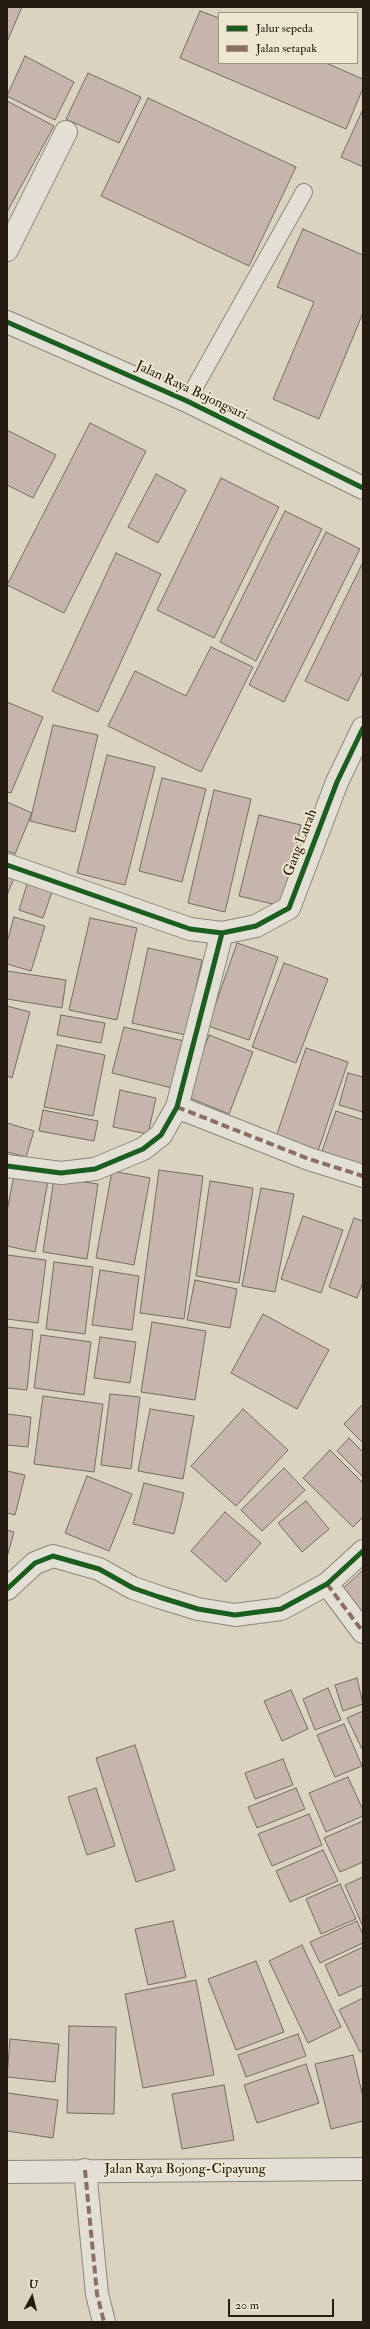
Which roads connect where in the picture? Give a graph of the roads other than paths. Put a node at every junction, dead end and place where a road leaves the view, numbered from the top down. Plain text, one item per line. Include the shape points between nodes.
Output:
1 (66, 132) dead end
2 (304, 192) dead end
3 (7, 250) edge
4 (7, 322) edge
5 (188, 401) junction
6 (363, 488) edge
7 (363, 728) edge
8 (7, 865) edge
9 (226, 932) junction
10 (177, 1107) junction
11 (7, 1166) edge
12 (363, 1176) edge
13 (363, 1551) edge
14 (327, 1584) junction
15 (7, 1589) edge
16 (363, 1632) edge
17 (363, 2169) edge
18 (85, 2170) junction
19 (7, 2172) edge
20 (104, 2322) edge

1 - 3 street
2 - 5 lane
4 - 5 street, Jalan Raya Bojongsari
5 - 6 street, Jalan Raya Bojongsari
7 - 9 street, Gang Lurah via 337,782 289,908 256,926
8 - 9 street via 190,929
9 - 10 street
10 - 11 street via 161,1135 142,1149 95,1169 61,1173
10 - 12 street via 309,1159
13 - 14 street
14 - 15 street via 280,1609 235,1615 198,1609 159,1597 133,1588 99,1569 53,1556 35,1563
14 - 16 street
17 - 18 street, Jalan Raya Bojong-Cipayung
18 - 19 street, Jalan Raya Bojong-Cipayung
18 - 20 street via 97,2294

